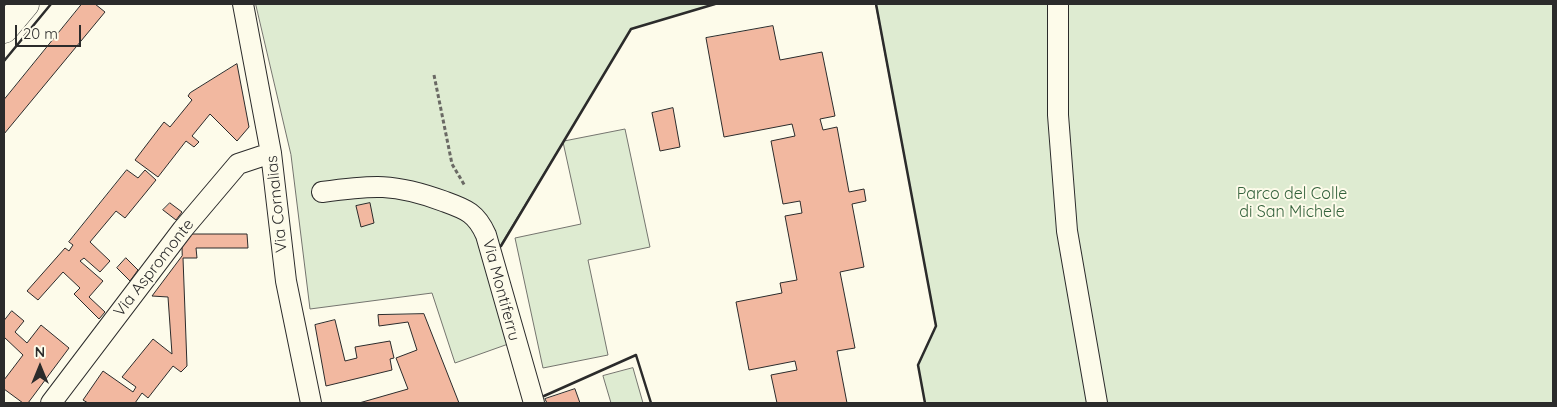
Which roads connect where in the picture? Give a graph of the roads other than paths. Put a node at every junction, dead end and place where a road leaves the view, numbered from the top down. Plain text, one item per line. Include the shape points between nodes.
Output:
1 (25, 4) edge
2 (243, 4) edge
3 (1058, 4) edge
4 (4, 30) edge
5 (271, 153) junction
6 (322, 192) dead end
7 (51, 403) edge
8 (310, 403) edge
9 (534, 403) edge
10 (1096, 403) edge

1 - 4 street
2 - 5 street, Via Cornalias
3 - 10 street via 1058,115 1067,231
5 - 7 street, Via Aspromonte via 238,164 183,229
5 - 8 street, Via Cornalias via 286,281
6 - 9 street, Via Montiferru via 360,186 393,186 461,207 473,214 486,235

